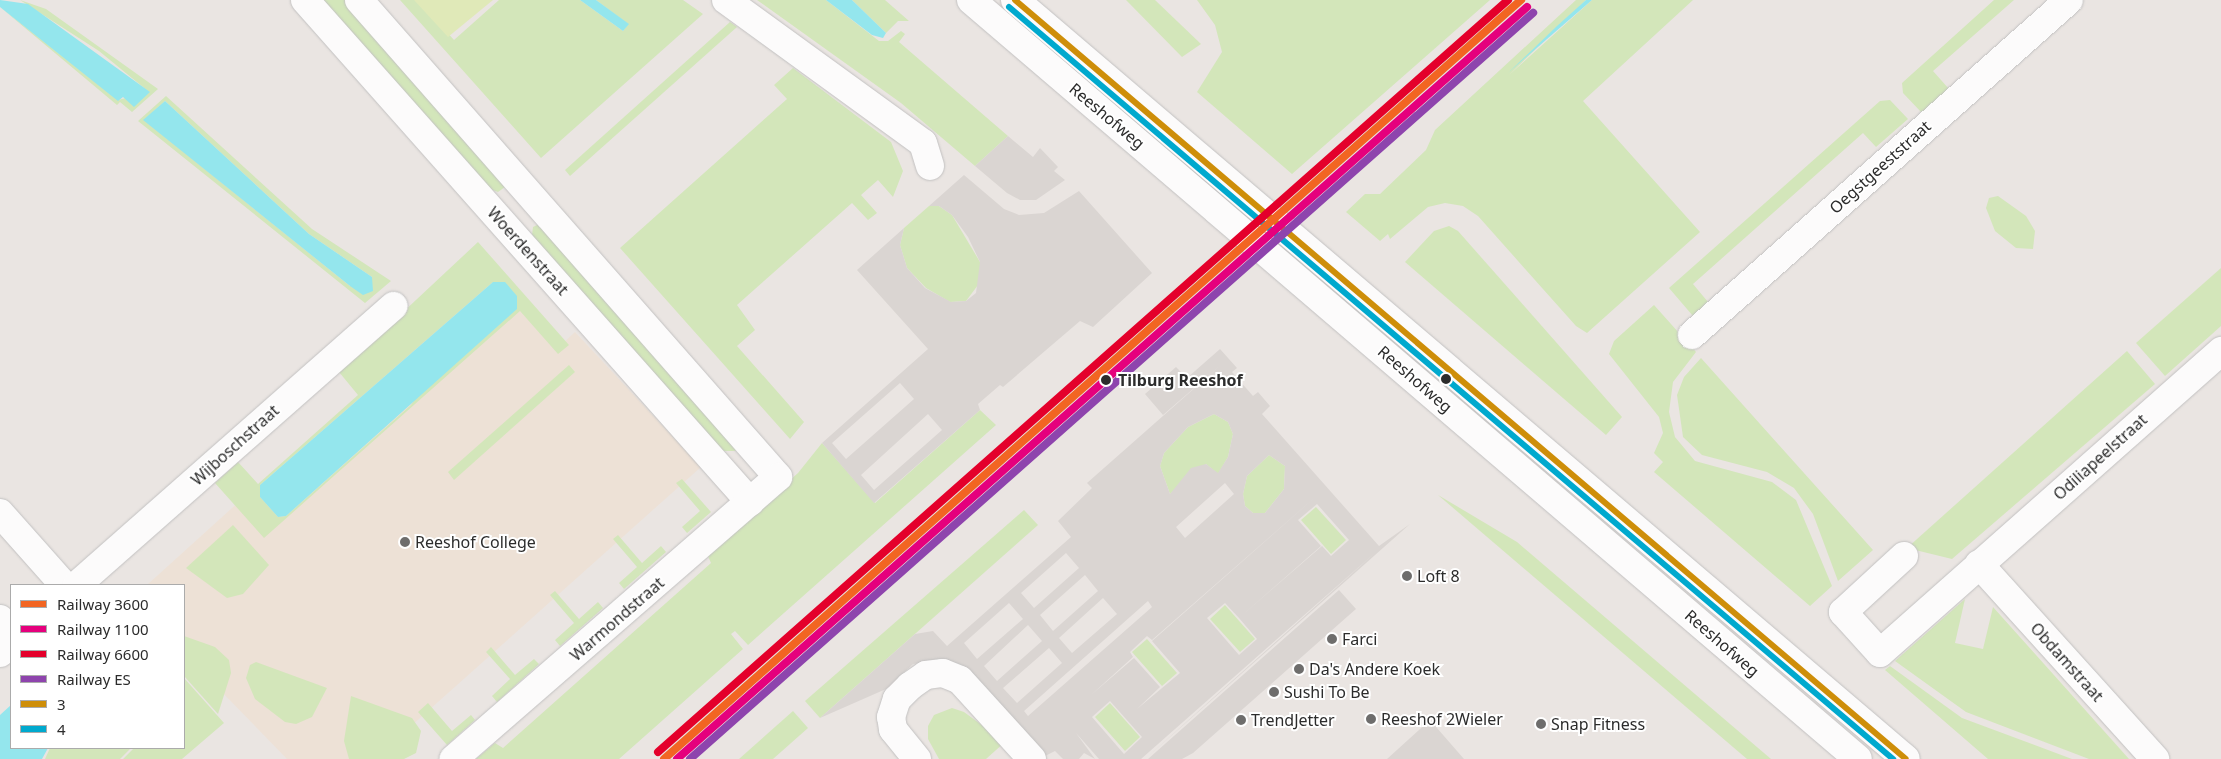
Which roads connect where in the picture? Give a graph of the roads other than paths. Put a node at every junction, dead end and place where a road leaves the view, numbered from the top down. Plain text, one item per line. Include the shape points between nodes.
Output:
1 (305, 0) edge
2 (359, 0) edge
3 (726, 0) edge
4 (971, 0) edge
5 (1015, 0) edge
6 (2069, 0) edge
7 (930, 166) dead end
8 (393, 306) dead end
9 (1692, 335) dead end
10 (2221, 351) edge
11 (750, 502) junction
12 (0, 513) edge
13 (1904, 556) dead end
14 (1980, 564) junction
15 (63, 584) edge
16 (78, 584) edge
17 (0, 619) edge
18 (10, 631) edge
19 (10, 644) edge
20 (0, 653) edge
21 (454, 759) edge
22 (917, 759) edge
23 (1032, 759) edge
24 (1858, 759) edge
25 (1906, 759) edge
26 (2154, 759) edge

1 - 11 street, Woerdenstraat
2 - 11 street, Warmondstraat via 778,477
3 - 7 street via 923,143
4 - 24 street, Reeshofweg
5 - 25 street, Reeshofweg
6 - 9 street, Oegstgeeststraat
8 - 16 street, Wijboschstraat
10 - 14 street, Odiliapeelstraat
11 - 21 street, Warmondstraat
12 - 15 street
13 - 14 street, Odiliapeelstraat via 1843,612 1880,653
14 - 26 street, Obdamstraat
17 - 18 street
19 - 20 street
22 - 23 street via 893,729 891,717 898,699 910,686 926,676 943,673 960,680

